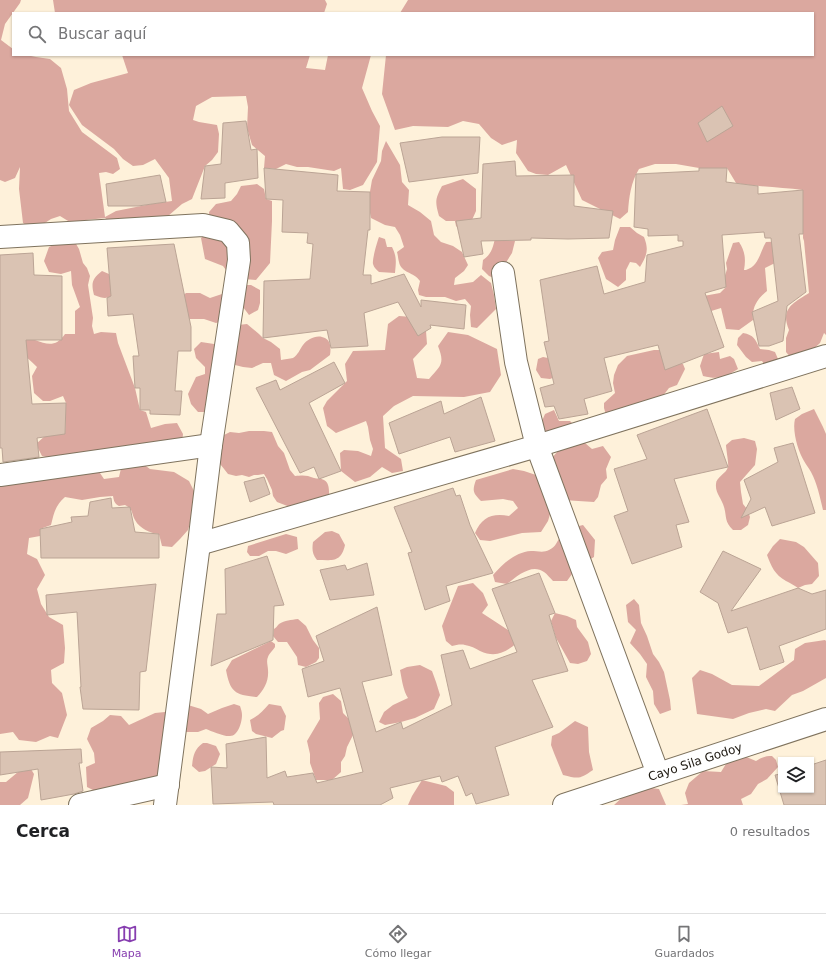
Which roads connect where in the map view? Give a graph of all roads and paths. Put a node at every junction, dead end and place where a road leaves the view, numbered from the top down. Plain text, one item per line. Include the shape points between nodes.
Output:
1 (0, 237) edge
2 (504, 273) dead end
3 (826, 356) edge
4 (211, 445) junction
5 (537, 446) junction
6 (0, 475) edge
7 (199, 544) junction
8 (826, 719) edge
9 (658, 774) junction
10 (167, 795) edge
11 (80, 805) edge
12 (564, 805) edge

1 - 4 street via 203,225 228,231 238,243 238,260
2 - 5 street via 516,362
3 - 5 street
4 - 6 street
4 - 7 street
5 - 7 street
5 - 9 street
7 - 10 street
8 - 9 street, Cayo Sila Godoy
9 - 12 street, Cayo Sila Godoy
10 - 11 street

